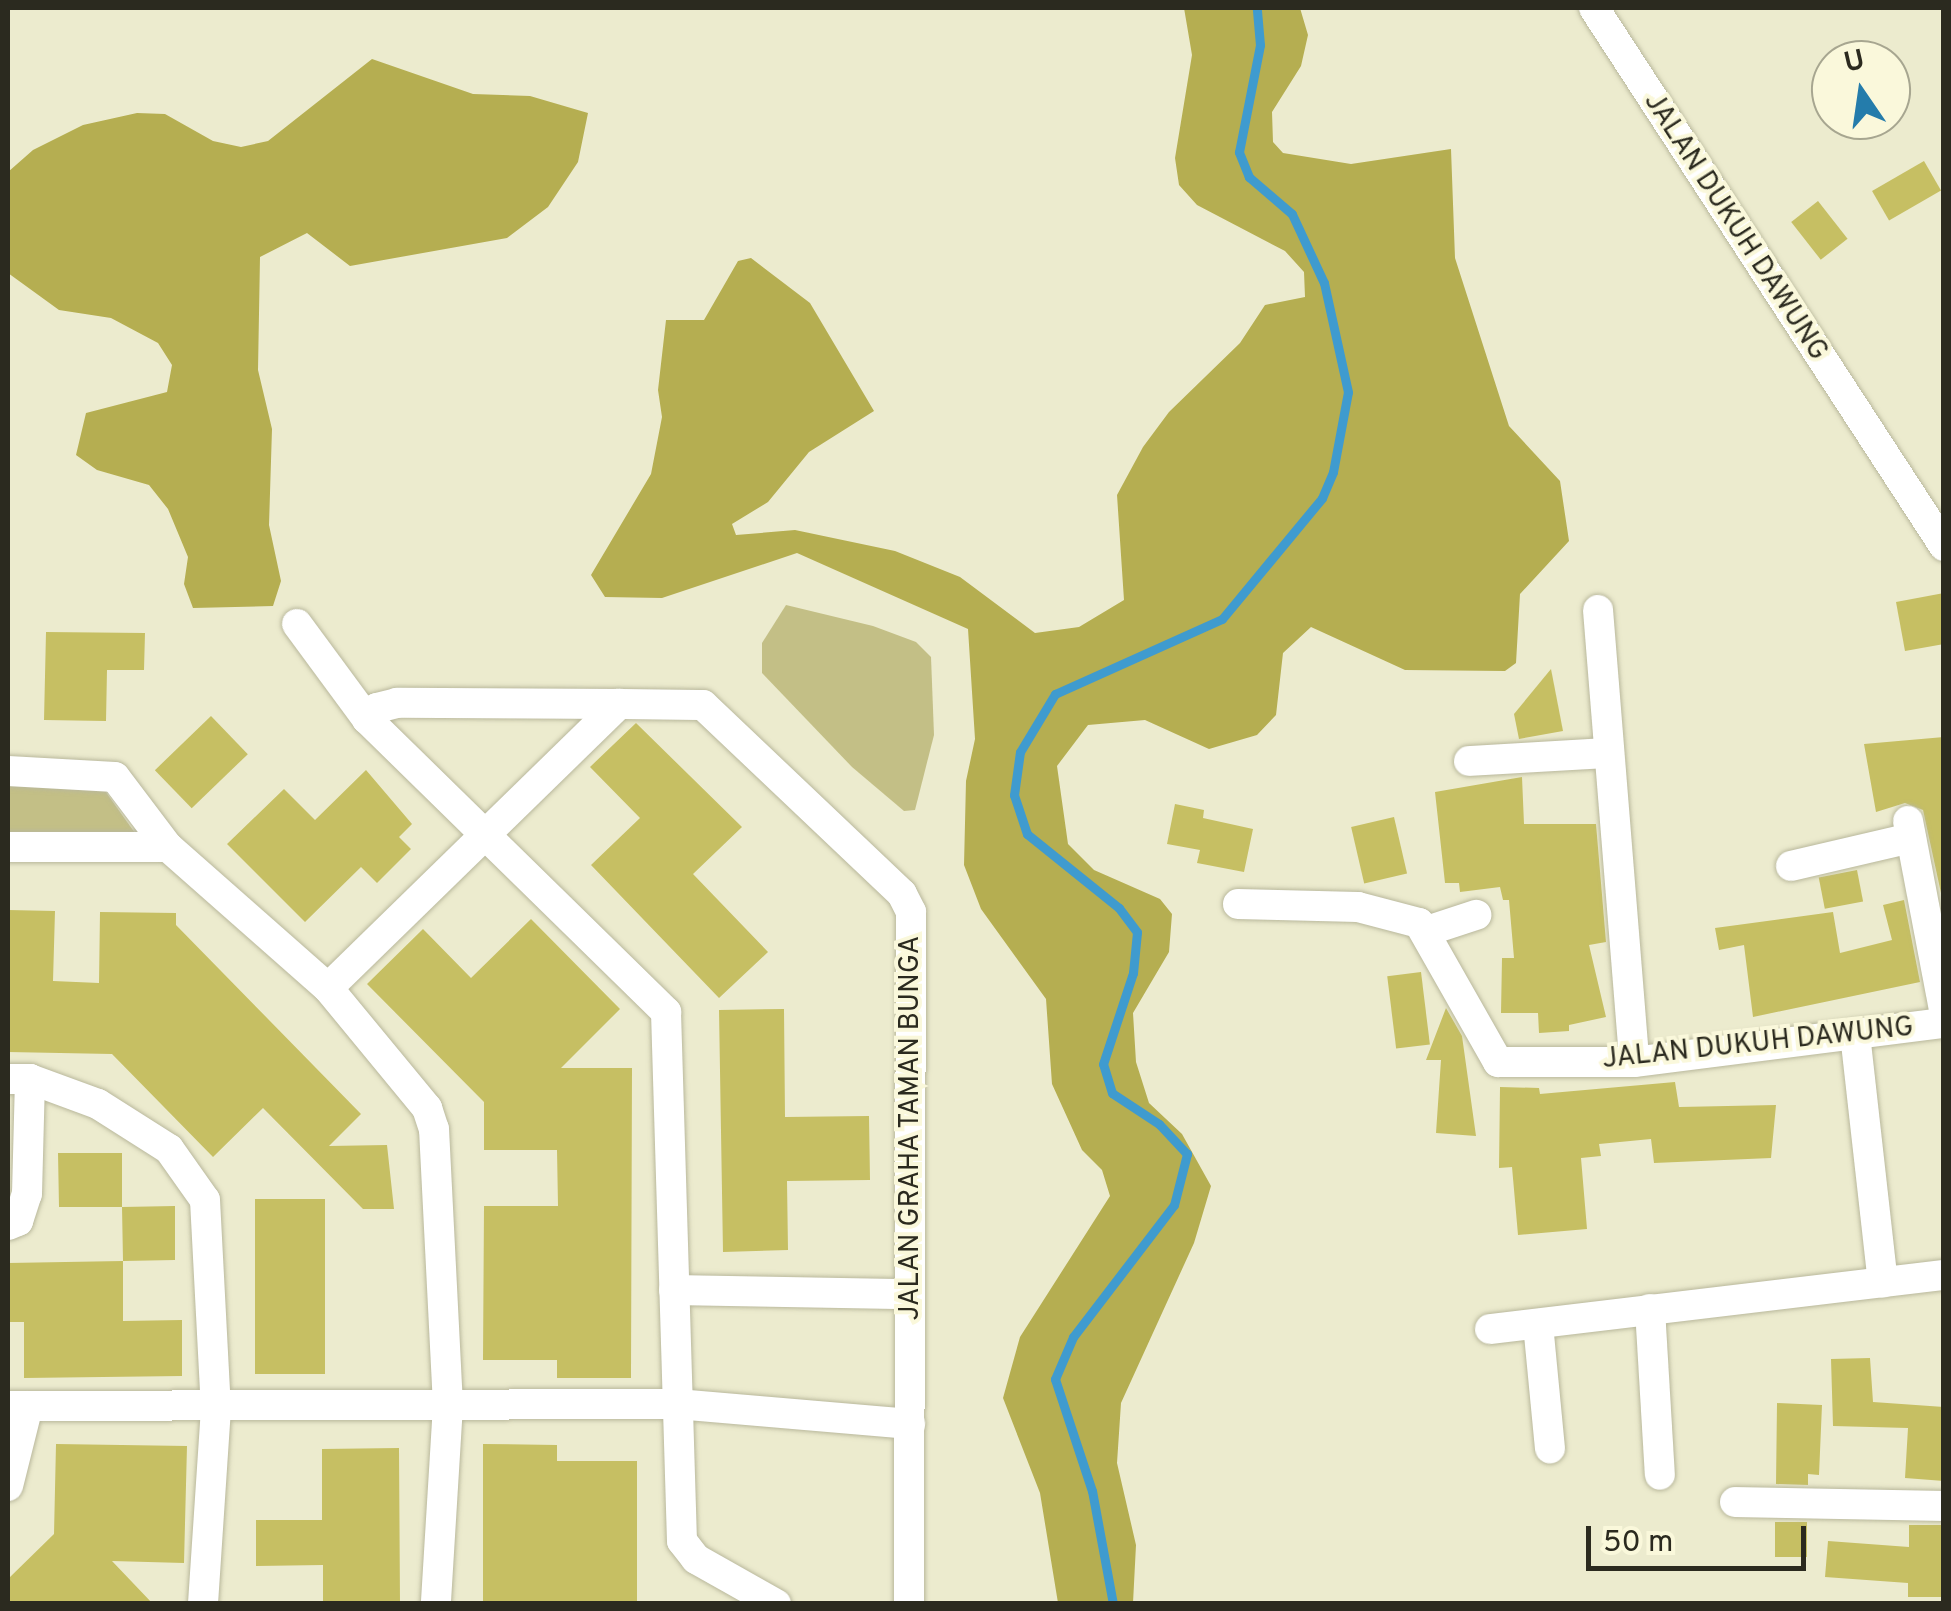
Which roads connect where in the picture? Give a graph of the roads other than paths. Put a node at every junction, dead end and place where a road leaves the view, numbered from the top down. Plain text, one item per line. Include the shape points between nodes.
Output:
1 (1594, 8) edge
2 (1944, 546) edge
3 (1598, 610) dead end
4 (298, 624) dead end
5 (619, 704) junction
6 (367, 718) junction
7 (1609, 752) junction
8 (1469, 761) dead end
9 (8, 770) edge
10 (489, 832) junction
11 (168, 846) junction
12 (8, 848) edge
13 (1791, 866) dead end
14 (1238, 904) dead end
15 (1476, 914) dead end
16 (1428, 931) junction
17 (328, 988) junction
18 (1944, 1009) edge
19 (1944, 1023) edge
20 (1855, 1034) junction
21 (1634, 1062) junction
22 (18, 1079) edge
23 (8, 1225) edge
24 (1944, 1276) edge
25 (1883, 1282) junction
26 (674, 1290) junction
27 (910, 1294) junction
28 (1650, 1309) junction
29 (1538, 1324) junction
30 (1490, 1330) dead end
31 (677, 1404) junction
32 (448, 1405) junction
33 (18, 1406) edge
34 (216, 1408) junction
35 (910, 1424) junction
36 (1550, 1448) dead end
37 (1660, 1475) dead end
38 (8, 1486) edge
39 (1735, 1502) dead end
40 (1944, 1506) edge
41 (203, 1604) edge
42 (436, 1604) edge
43 (776, 1604) edge
44 (910, 1604) edge

1 - 2 street, JALAN DUKUH DAWUNG
3 - 7 street
4 - 6 street
5 - 6 street, JALAN GRAHA TAMAN BUNGA via 396,703
5 - 10 street
5 - 27 street, JALAN GRAHA TAMAN BUNGA via 703,705 908,902
6 - 10 street
7 - 8 street
7 - 21 street
9 - 11 street via 111,774
10 - 17 street
10 - 26 street via 666,1012
11 - 12 street
11 - 17 street
13 - 18 street via 1910,829
14 - 16 street via 1358,908 1408,917
15 - 16 street
16 - 21 street, JALAN DUKUH DAWUNG via 1492,1059
17 - 32 street via 427,1108 434,1129
19 - 20 street, JALAN DUKUH DAWUNG
20 - 21 street, JALAN DUKUH DAWUNG
20 - 25 street
22 - 23 street via 27,1194 18,1221
22 - 34 street via 98,1104 190,1170 206,1200 212,1244
24 - 25 street
25 - 28 street
26 - 27 street
26 - 31 street
27 - 35 street, JALAN GRAHA TAMAN BUNGA
28 - 29 street
28 - 37 street
29 - 30 street
29 - 36 street
31 - 32 street
31 - 35 street
31 - 43 street via 682,1542 696,1559
32 - 34 street
32 - 42 street
33 - 34 street
33 - 38 street
34 - 41 street
35 - 44 street, JALAN GRAHA TAMAN BUNGA
39 - 40 street

